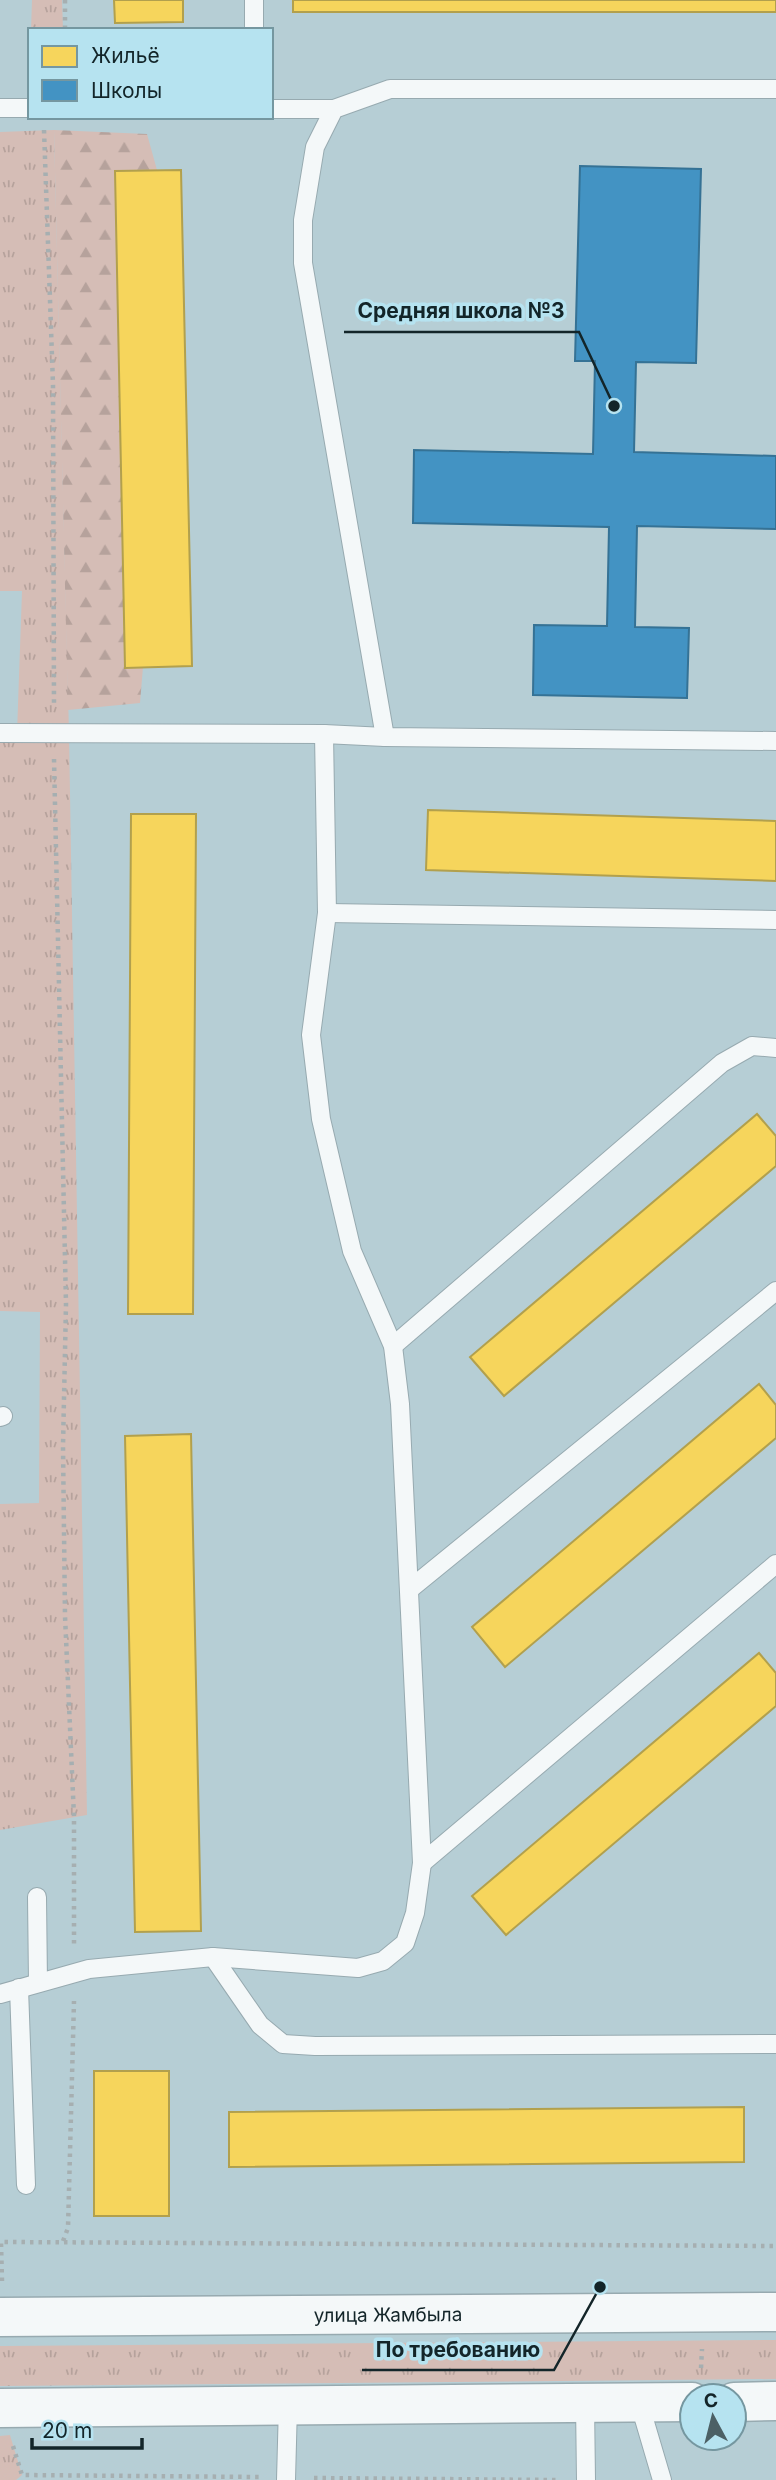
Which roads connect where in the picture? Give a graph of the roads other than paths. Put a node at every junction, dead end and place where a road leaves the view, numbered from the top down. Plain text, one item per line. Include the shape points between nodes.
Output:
1 (254, 0) edge
2 (254, 28) edge
3 (776, 89) edge
4 (0, 108) edge
5 (28, 108) edge
6 (273, 109) edge
7 (334, 109) junction
8 (0, 733) edge
9 (324, 734) junction
10 (385, 737) junction
11 (776, 741) edge
12 (327, 913) junction
13 (776, 920) edge
14 (776, 1048) edge
15 (776, 1292) edge
16 (393, 1346) junction
17 (776, 1564) edge
18 (410, 1589) junction
19 (422, 1863) junction
20 (37, 1897) dead end
21 (213, 1958) junction
22 (38, 1983) junction
23 (19, 1988) junction
24 (0, 1994) edge
25 (776, 2045) edge
26 (26, 2185) dead end
27 (1, 2304) edge
28 (776, 2312) edge
29 (678, 2394) edge
30 (776, 2401) edge
31 (639, 2402) junction
32 (748, 2402) edge
33 (585, 2403) junction
34 (288, 2405) junction
35 (0, 2408) edge
36 (286, 2480) edge
37 (586, 2480) edge
38 (662, 2480) edge

1 - 2 lane
3 - 7 lane via 390,89
4 - 5 lane
6 - 7 lane
7 - 10 lane via 316,147 303,219 303,263
8 - 9 lane
9 - 10 lane
9 - 12 lane
10 - 11 lane
12 - 13 lane
12 - 16 lane via 311,1035 321,1119 352,1251
14 - 16 lane via 752,1046 722,1063
15 - 18 lane
16 - 18 lane
17 - 19 lane
18 - 19 lane
19 - 21 lane via 415,1913 405,1943 383,1961 358,1968
20 - 22 lane
21 - 22 lane via 89,1969
21 - 25 lane via 260,2025 283,2044
22 - 23 lane
23 - 24 lane
23 - 26 lane
27 - 28 street, улица Жамбыла
29 - 31 street
30 - 32 street
31 - 33 street
31 - 38 lane
33 - 34 street
33 - 37 lane
34 - 35 street
34 - 36 lane

